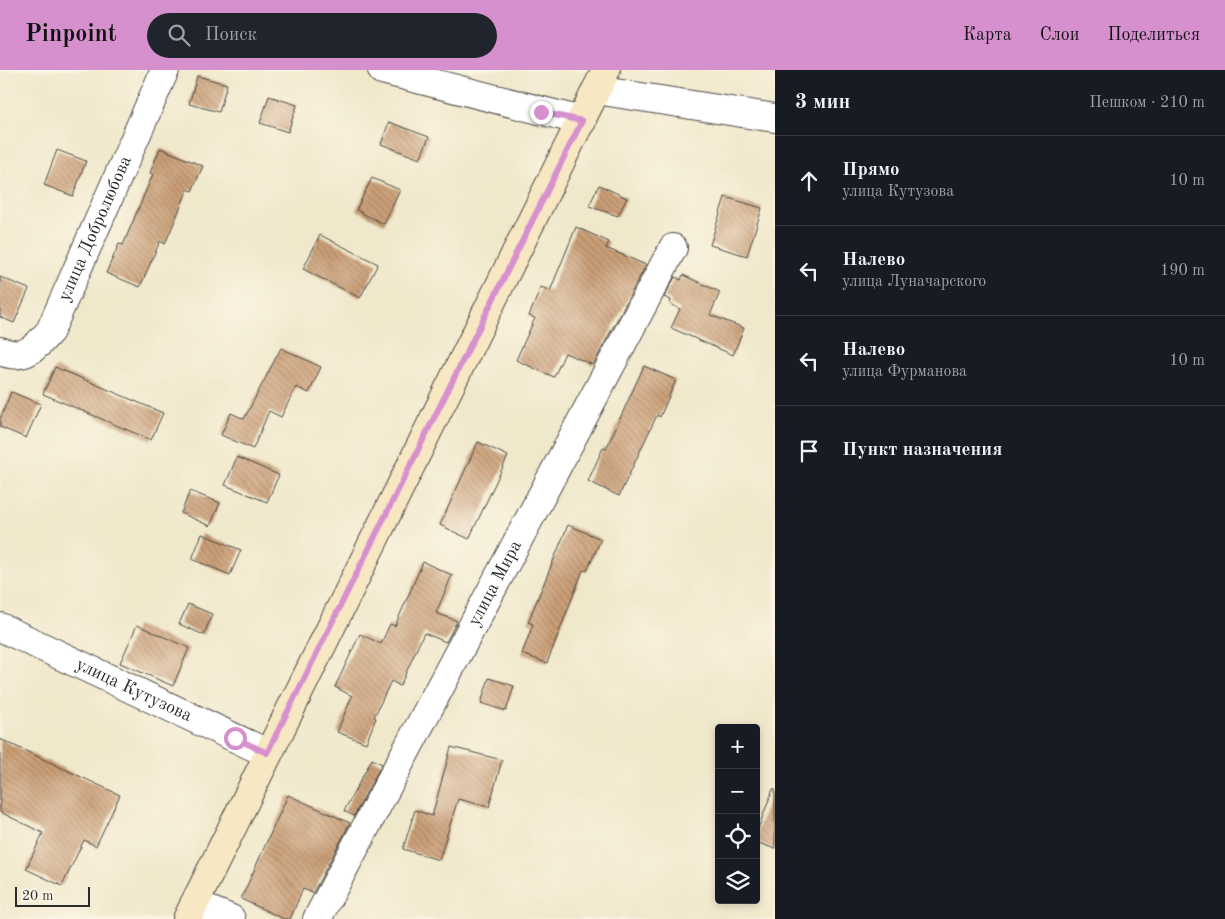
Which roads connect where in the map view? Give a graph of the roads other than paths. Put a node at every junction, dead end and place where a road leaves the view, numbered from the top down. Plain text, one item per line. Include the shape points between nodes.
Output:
1 (165, 70) edge
2 (382, 70) edge
3 (601, 80) edge
4 (775, 118) edge
5 (582, 121) junction
6 (673, 248) dead end
7 (0, 350) edge
8 (0, 627) edge
9 (267, 753) junction
10 (191, 912) edge
11 (231, 919) edge
12 (317, 919) edge

1 - 7 street, улица Добролюбова via 50,330 35,349 12,356
2 - 5 street
3 - 4 street
3 - 5 main road
5 - 9 main road
6 - 12 street, улица Мира
8 - 9 street, улица Кутузова
9 - 10 main road
10 - 11 street

